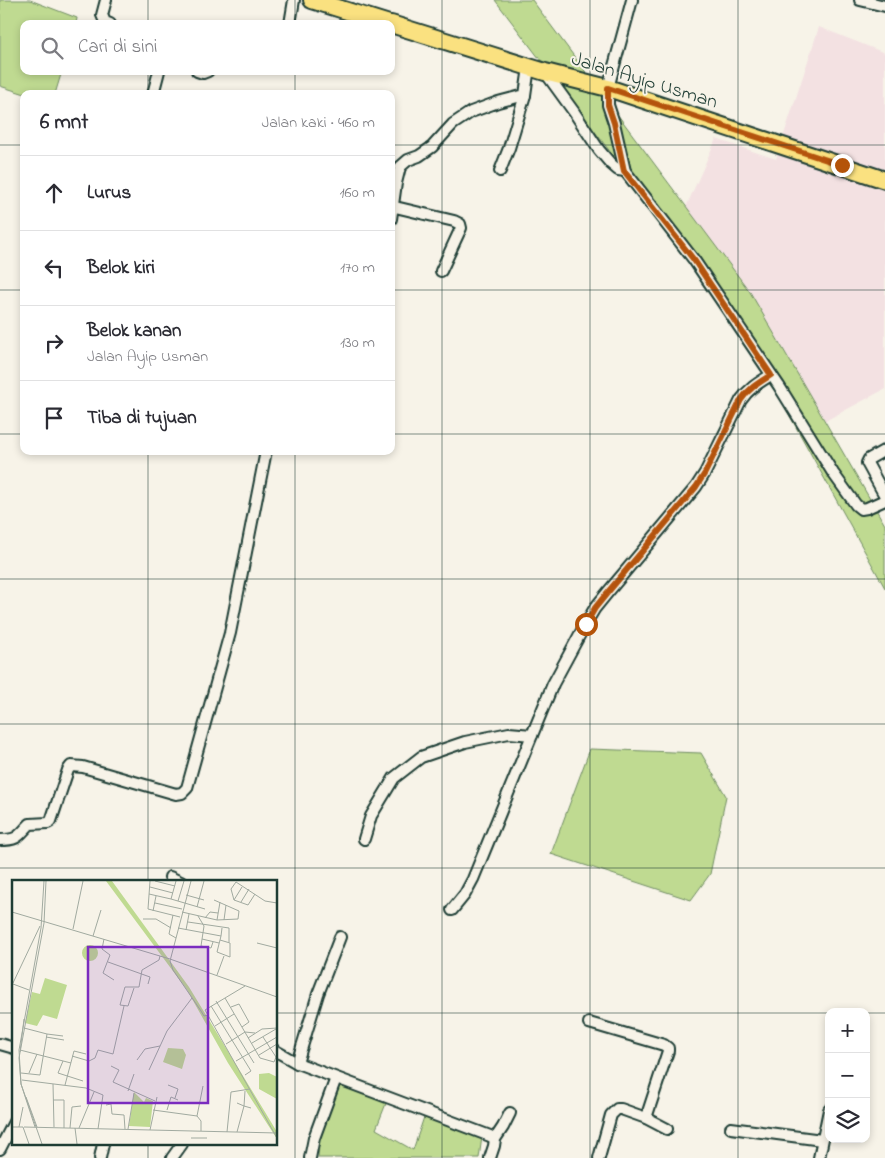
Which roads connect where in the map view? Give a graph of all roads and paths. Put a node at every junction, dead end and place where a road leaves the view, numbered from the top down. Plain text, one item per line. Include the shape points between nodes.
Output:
1 (106, 0) edge
2 (294, 0) edge
3 (312, 0) edge
4 (632, 0) edge
5 (860, 0) edge
6 (885, 6) edge
7 (104, 20) edge
8 (291, 20) edge
9 (377, 20) edge
10 (395, 26) edge
11 (529, 67) junction
12 (545, 72) junction
13 (158, 75) edge
14 (608, 88) junction
15 (154, 90) edge
16 (525, 95) junction
17 (500, 171) dead end
18 (624, 171) junction
19 (885, 180) edge
20 (395, 189) edge
21 (395, 208) edge
22 (441, 271) dead end
23 (771, 375) junction
24 (885, 450) edge
25 (265, 455) edge
26 (885, 496) edge
27 (885, 500) edge
28 (532, 736) junction
29 (364, 838) dead end
30 (0, 840) edge
31 (170, 877) dead end
32 (177, 880) edge
33 (452, 910) dead end
34 (340, 937) dead end
35 (589, 1023) dead end
36 (278, 1052) edge
37 (297, 1063) junction
38 (336, 1078) junction
39 (510, 1113) dead end
40 (646, 1118) junction
41 (12, 1126) edge
42 (825, 1127) edge
43 (731, 1128) dead end
44 (667, 1129) dead end
45 (495, 1139) junction
46 (822, 1140) junction
47 (181, 1146) edge
48 (0, 1150) edge
49 (172, 1158) edge
50 (310, 1158) edge
51 (490, 1158) edge
52 (599, 1158) edge
53 (819, 1158) edge

1 - 7 street via 102,15
2 - 8 street
3 - 9 main road, Jalan Ayip Usman
4 - 14 street
5 - 6 street
10 - 11 main road, Jalan Ayip Usman
11 - 12 main road, Jalan Ayip Usman
11 - 16 street
12 - 14 main road, Jalan Ayip Usman
12 - 18 street via 599,150 618,170
13 - 15 street
14 - 18 street via 608,105
14 - 19 main road, Jalan Ayip Usman
16 - 17 street
16 - 20 street via 471,112 453,124 432,147 400,167
18 - 23 street via 694,260
21 - 22 street via 460,224
23 - 27 street via 856,505 861,509 867,508
23 - 28 street via 746,393 696,487 595,608 553,684
24 - 26 street via 867,463
25 - 30 street via 230,633 188,788 176,794 72,766 51,821 30,824 16,838
28 - 29 street via 509,733 465,742 421,757 394,778 371,816
28 - 33 street via 473,879
31 - 32 street
34 - 37 street
35 - 40 street via 668,1048
36 - 37 street
37 - 38 street
38 - 45 street
38 - 50 street
39 - 45 street
40 - 44 street
40 - 52 street via 621,1109 614,1112
41 - 48 street
42 - 46 street
43 - 46 street
45 - 51 street
46 - 53 street
47 - 49 street

